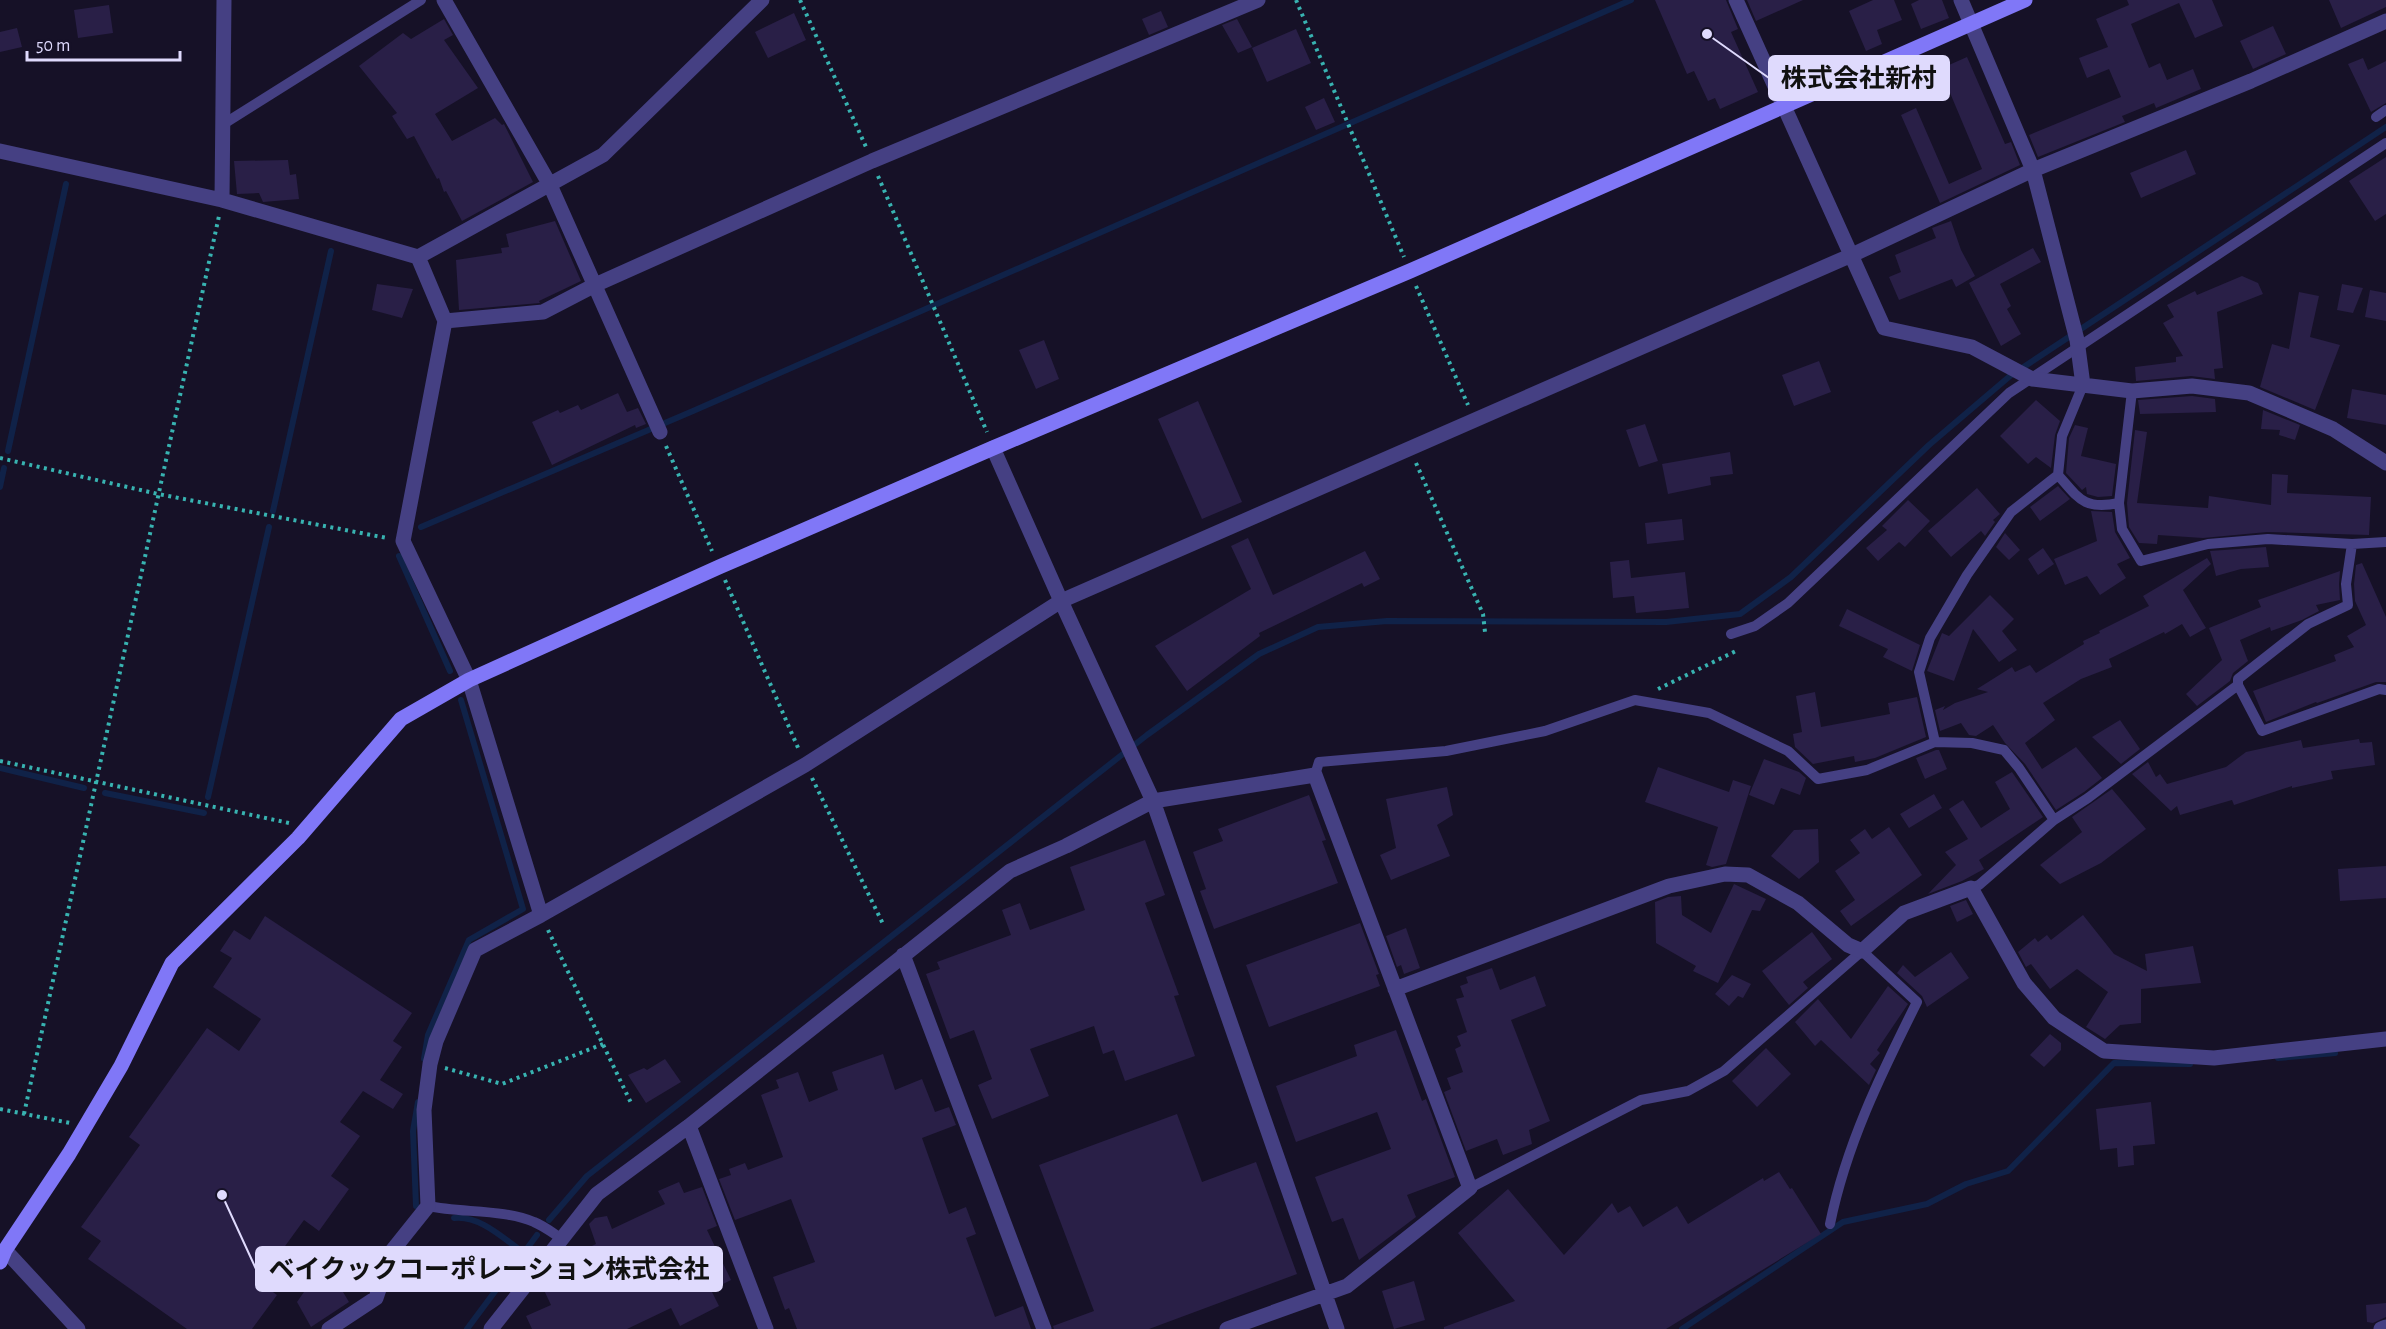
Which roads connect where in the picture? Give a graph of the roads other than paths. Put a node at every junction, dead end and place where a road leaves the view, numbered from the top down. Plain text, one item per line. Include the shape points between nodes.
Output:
1 (224, 0) edge
2 (421, 0) edge
3 (444, 0) edge
4 (762, 0) edge
5 (1257, 0) edge
6 (1736, 0) edge
7 (1961, 0) edge
8 (2025, 0) edge
9 (2386, 21) edge
10 (1971, 23) junction
11 (1782, 105) junction
12 (2386, 111) edge
13 (2376, 117) dead end
14 (222, 125) junction
15 (2386, 143) edge
16 (0, 151) edge
17 (2033, 170) junction
18 (550, 185) junction
19 (222, 200) junction
20 (1852, 255) junction
21 (418, 257) junction
22 (595, 285) junction
23 (445, 321) junction
24 (2078, 344) junction
25 (2029, 378) junction
26 (2083, 385) junction
27 (2132, 391) junction
28 (657, 427) road end
29 (993, 448) junction
30 (2386, 463) edge
31 (2058, 475) junction
32 (2119, 503) junction
33 (2386, 542) edge
34 (2352, 544) junction
35 (1060, 601) junction
36 (1731, 634) dead end
37 (469, 680) junction
38 (2238, 685) junction
39 (2386, 690) edge
40 (1935, 742) junction
41 (1316, 775) junction
42 (1153, 801) junction
43 (2054, 820) junction
44 (1971, 888) junction
45 (541, 915) junction
46 (1862, 951) junction
47 (903, 955) junction
48 (1395, 989) junction
49 (2386, 1039) edge
50 (689, 1126) junction
51 (1470, 1188) junction
52 (428, 1206) junction
53 (1830, 1224) dead end
54 (562, 1239) junction
55 (3, 1256) edge
56 (1324, 1294) junction
57 (2386, 1327) edge
58 (78, 1329) edge
59 (329, 1329) edge
60 (492, 1329) edge
61 (766, 1329) edge
62 (1044, 1329) edge
63 (1227, 1329) edge
64 (1337, 1329) edge
65 (2382, 1329) edge

1 - 14 street
2 - 14 lane
3 - 18 street
4 - 18 street via 603,155
5 - 22 street via 872,161
6 - 11 street
7 - 10 street
8 - 10 street
9 - 17 street
10 - 11 street
10 - 17 street
11 - 20 street
11 - 29 street via 1410,271
12 - 13 lane
14 - 19 street
15 - 24 lane
16 - 19 street
17 - 20 street
17 - 24 street
18 - 21 street
18 - 22 street
19 - 21 street
20 - 25 street via 1884,328 1972,347
20 - 35 street
21 - 23 street
22 - 23 street via 543,312
22 - 28 street
23 - 37 street via 403,541
24 - 25 lane
24 - 26 street
25 - 26 street
25 - 36 lane via 1951,446 1788,603 1755,626
26 - 27 street
26 - 31 lane via 2062,436
27 - 30 street via 2192,386 2248,393 2333,429
27 - 32 lane
29 - 35 street
29 - 37 street
31 - 32 lane via 2081,501 2104,506
31 - 40 lane via 2011,512 1930,638 1919,672
32 - 34 lane via 2122,529 2141,561 2208,544 2268,539
33 - 34 lane
34 - 38 lane via 2346,584 2348,605 2308,624 2238,679
35 - 42 street
35 - 45 street via 805,765
37 - 45 street
37 - 55 street via 401,719 307,827 172,963 121,1065
38 - 39 lane via 2262,730 2379,689
38 - 43 lane
40 - 41 lane via 1867,770 1818,779 1788,751 1709,713 1635,700 1545,731 1446,751 1319,762
40 - 43 lane via 1972,743 2004,750
41 - 42 street
41 - 48 street
42 - 47 street via 1010,871
42 - 56 street
43 - 44 lane
44 - 46 street via 1904,913
44 - 49 street via 2024,982 2054,1018 2104,1051 2214,1058
45 - 52 street via 475,950 436,1041 424,1110
46 - 48 street via 1848,945 1798,903 1748,875 1725,874 1668,886
46 - 51 lane via 1724,1071 1688,1091 1641,1100
46 - 53 lane via 1917,1002 1872,1091 1837,1187
47 - 50 street
47 - 62 street
48 - 51 street
50 - 54 street via 597,1194
50 - 61 street
51 - 56 street via 1347,1286
52 - 54 lane via 488,1212 534,1222
52 - 59 street via 392,1251 376,1298
54 - 60 street
55 - 58 street
56 - 63 street
56 - 64 street
57 - 65 street

